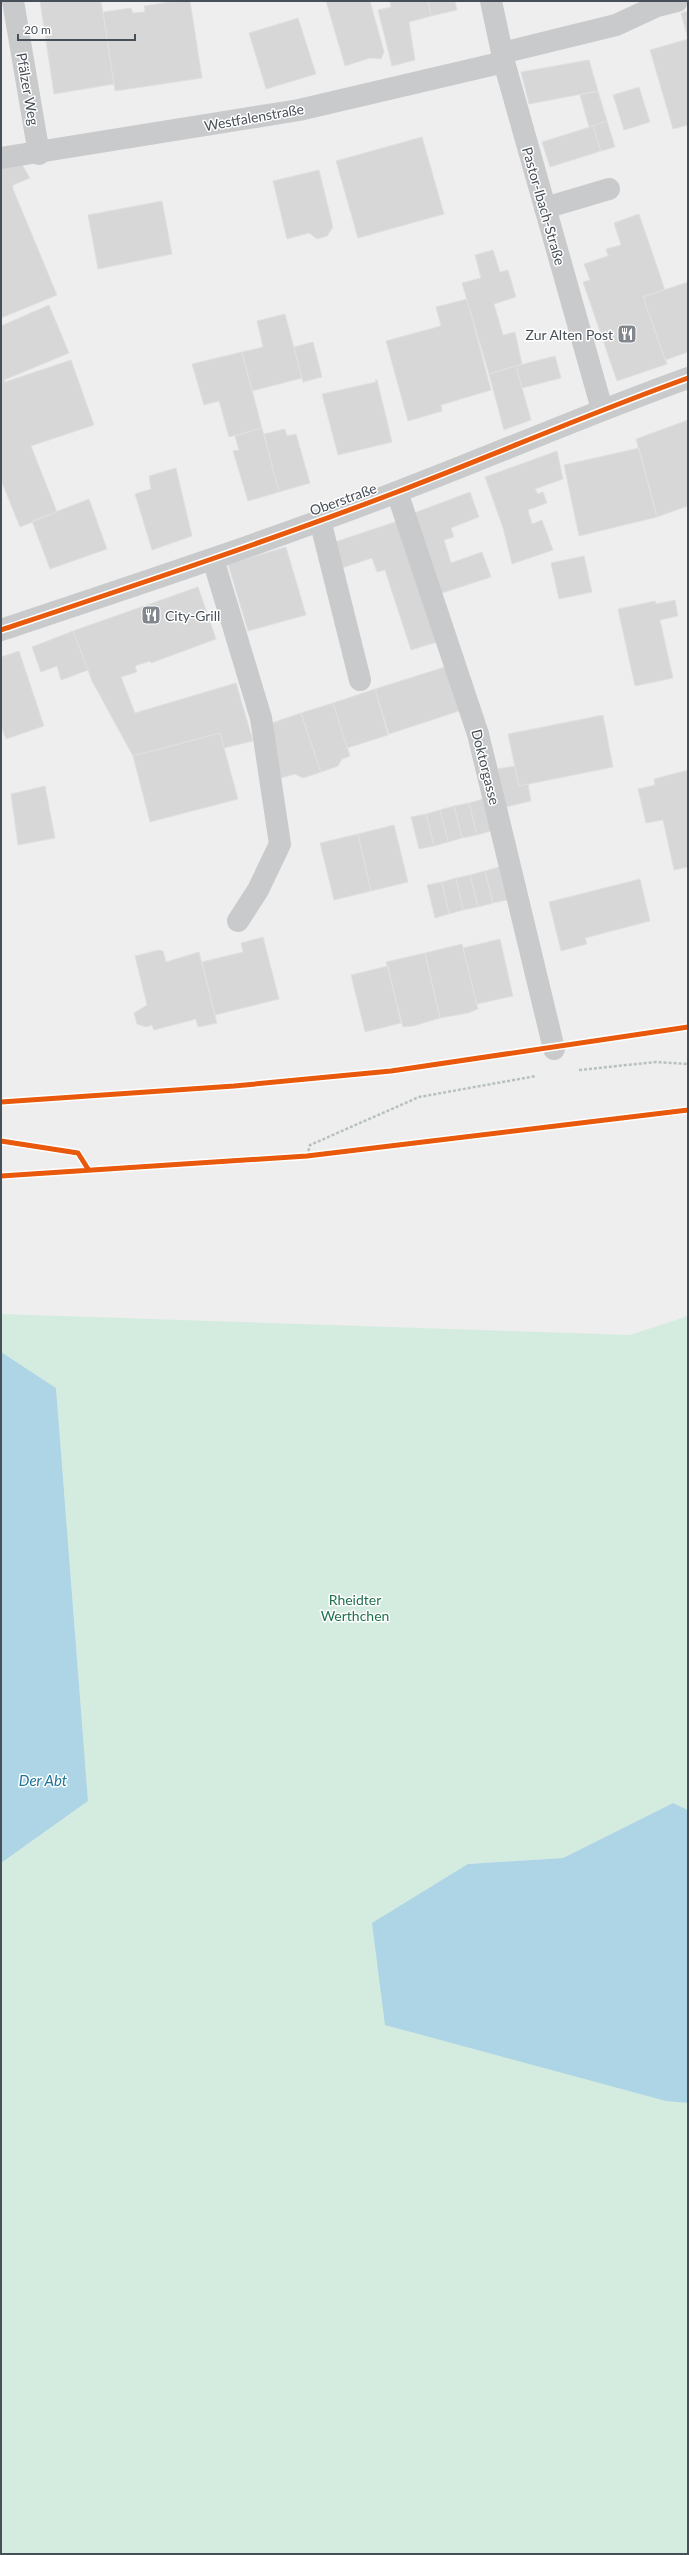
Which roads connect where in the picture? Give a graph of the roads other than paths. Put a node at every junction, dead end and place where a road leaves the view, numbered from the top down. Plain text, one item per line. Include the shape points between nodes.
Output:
1 (13, 1) edge
2 (491, 1) edge
3 (677, 1) edge
4 (503, 57) junction
5 (38, 154) junction
6 (1, 158) edge
7 (609, 189) dead end
8 (545, 208) junction
9 (688, 378) edge
10 (602, 409) junction
11 (397, 492) junction
12 (320, 520) junction
13 (213, 559) junction
14 (1, 630) edge
15 (360, 680) dead end
16 (238, 921) dead end
17 (554, 1049) road end

1 - 5 street, Pfälzer Weg
2 - 4 street, Pastor-Ibach-Straße
3 - 4 street, Westfalenstraße via 657,6 616,25
4 - 5 street, Westfalenstraße via 299,110
4 - 8 street, Pastor-Ibach-Straße
5 - 6 street, Westfalenstraße
7 - 8 street
8 - 10 street, Pastor-Ibach-Straße
9 - 10 street, Oberstraße
10 - 11 street, Oberstraße
11 - 12 street, Oberstraße
11 - 17 street, Doktorgasse via 478,734
12 - 13 street, Oberstraße
12 - 15 street
13 - 14 street, Oberstraße
13 - 16 street via 261,718 280,844 258,890

